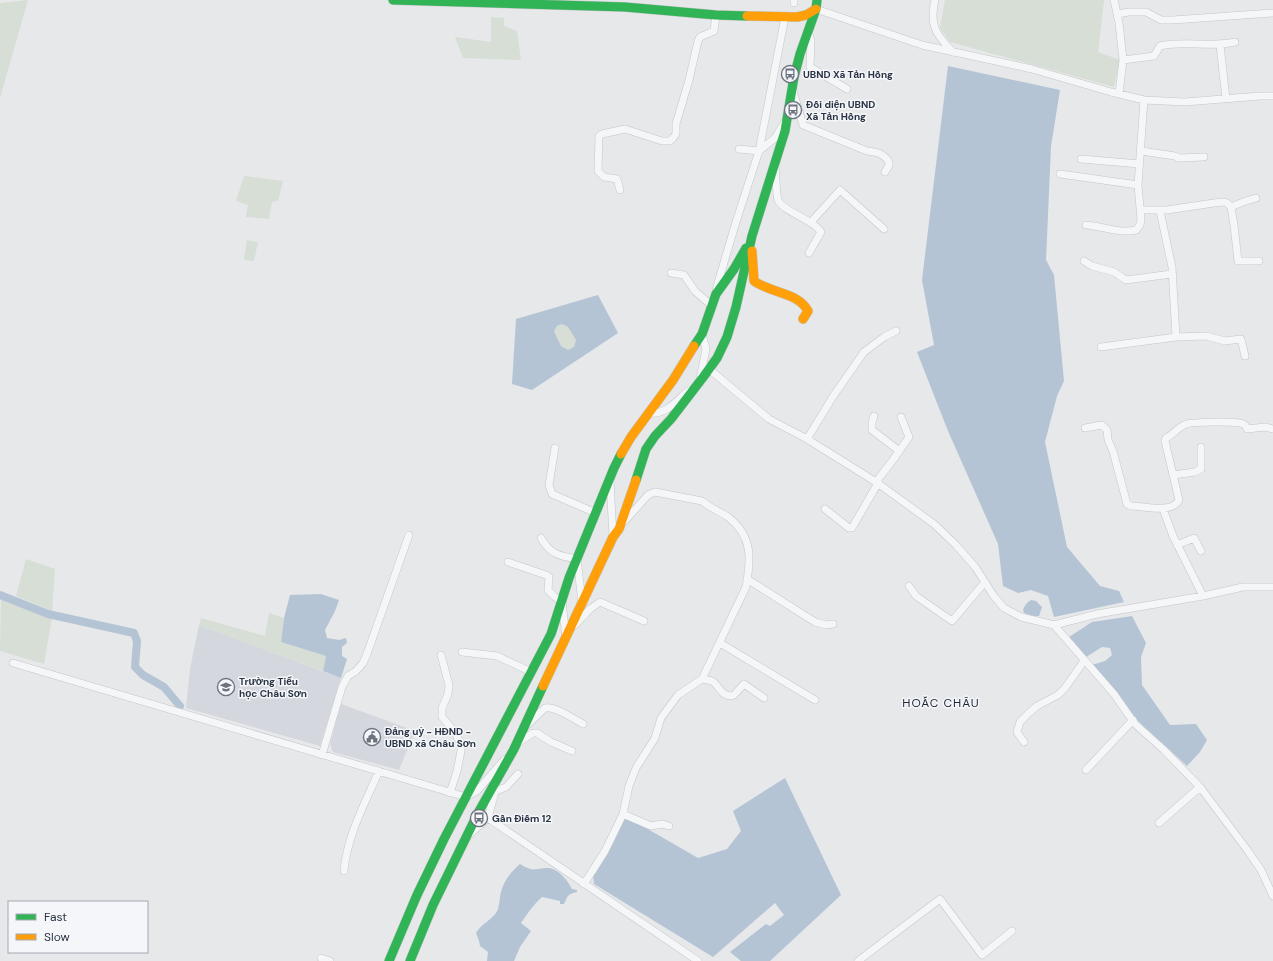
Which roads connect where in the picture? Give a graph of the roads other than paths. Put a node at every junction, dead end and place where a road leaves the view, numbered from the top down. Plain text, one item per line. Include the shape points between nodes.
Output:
1 (393, 0) edge
2 (935, 0) edge
3 (1114, 0) edge
4 (625, 4) edge
5 (816, 4) edge
6 (1117, 14) junction
7 (1273, 14) edge
8 (716, 15) junction
9 (785, 17) junction
10 (808, 30) junction
11 (1236, 42) dead end
12 (1220, 45) junction
13 (953, 52) junction
14 (1123, 60) junction
15 (792, 89) junction
16 (847, 89) dead end
17 (1119, 94) junction
18 (1273, 96) edge
19 (1226, 99) junction
20 (1144, 100) junction
21 (789, 114) junction
22 (739, 149) dead end
23 (759, 151) junction
24 (1141, 151) junction
25 (1204, 157) dead end
26 (1081, 159) dead end
27 (775, 163) junction
28 (1140, 164) junction
29 (885, 172) dead end
30 (1060, 174) dead end
31 (1138, 185) junction
32 (620, 190) dead end
33 (1256, 198) dead end
34 (1231, 207) junction
35 (1140, 210) junction
36 (1160, 211) junction
37 (810, 222) junction
38 (1086, 225) dead end
39 (884, 229) dead end
40 (752, 236) junction
41 (809, 253) dead end
42 (1084, 261) dead end
43 (1259, 261) dead end
44 (671, 274) dead end
45 (1172, 274) junction
46 (716, 294) junction
47 (712, 306) junction
48 (803, 319) dead end
49 (896, 331) dead end
50 (702, 334) junction
51 (1176, 337) junction
52 (1101, 347) dead end
53 (1245, 356) dead end
54 (709, 369) junction
55 (697, 385) junction
56 (648, 413) junction
57 (874, 416) dead end
58 (901, 417) dead end
59 (1085, 428) dead end
60 (1273, 429) edge
61 (807, 439) junction
62 (1201, 447) dead end
63 (555, 448) dead end
64 (898, 453) junction
65 (1173, 475) junction
66 (610, 479) junction
67 (877, 483) junction
68 (1162, 509) junction
69 (825, 510) dead end
70 (596, 513) junction
71 (619, 529) junction
72 (409, 535) dead end
73 (541, 538) dead end
74 (613, 538) junction
75 (1177, 545) junction
76 (1201, 551) dead end
77 (577, 559) junction
78 (508, 562) dead end
79 (747, 579) junction
80 (986, 582) junction
81 (909, 586) dead end
82 (1273, 587) edge
83 (1202, 596) junction
84 (562, 601) junction
85 (582, 604) junction
86 (644, 621) dead end
87 (833, 624) dead end
88 (1054, 625) junction
89 (568, 635) junction
90 (720, 643) junction
91 (462, 652) dead end
92 (441, 655) dead end
93 (1084, 661) junction
94 (13, 663) dead end
95 (531, 672) junction
96 (702, 679) junction
97 (764, 698) dead end
98 (815, 700) dead end
99 (1133, 720) junction
100 (582, 724) dead end
101 (524, 727) junction
102 (1024, 742) dead end
103 (515, 747) junction
104 (572, 751) dead end
105 (322, 754) junction
106 (1086, 770) dead end
107 (379, 771) junction
108 (518, 774) dead end
109 (1200, 787) junction
110 (450, 792) junction
111 (492, 793) junction
112 (466, 798) junction
113 (623, 814) junction
114 (488, 818) junction
115 (1160, 823) dead end
116 (669, 826) dead end
117 (466, 838) junction
118 (344, 871) dead end
119 (584, 884) junction
120 (1273, 896) edge
121 (1012, 931) dead end
122 (321, 958) dead end
123 (330, 961) edge
124 (389, 961) edge
125 (410, 961) edge
126 (698, 961) edge
127 (858, 961) edge

1 - 4 main road
2 - 13 street via 932,12 936,31
3 - 6 street
4 - 8 main road
5 - 9 main road via 806,16
5 - 10 main road
5 - 13 street via 922,45
6 - 7 street via 1146,12 1161,20
6 - 14 street
8 - 9 main road
8 - 32 street via 714,30 700,37 698,41 673,138 670,141 662,141 625,130 599,136 598,171 604,177 616,178
9 - 23 street
10 - 15 main road
10 - 16 street via 811,41 810,68
11 - 12 street
12 - 14 street via 1169,44 1160,46 1154,56
12 - 19 street
13 - 17 street via 1032,69
14 - 17 street
15 - 21 main road
15 - 29 street via 803,125 867,151 880,153 889,162
17 - 20 street
18 - 19 street
19 - 20 street via 1185,102
20 - 24 street
21 - 23 street via 775,138
21 - 27 main road
22 - 23 street
23 - 46 street
24 - 25 street via 1179,158
24 - 28 street
26 - 28 street
27 - 37 street via 779,202
27 - 40 main road
28 - 31 street
30 - 31 street
31 - 35 street
33 - 34 street
34 - 36 street via 1222,202
34 - 43 street via 1238,261
35 - 36 street
35 - 38 street via 1140,224 1134,230 1118,231
36 - 45 street
37 - 39 street via 840,190
37 - 41 street via 821,232
40 - 46 main road via 734,269
40 - 48 main road via 754,282 791,296 805,306 808,312
40 - 54 main road via 727,337
42 - 45 street via 1114,272 1126,280
44 - 47 street via 684,275 695,291
45 - 51 street
46 - 47 main road
47 - 50 main road
49 - 61 street via 864,352
50 - 55 street via 706,349
50 - 56 main road via 674,380
51 - 52 street
51 - 53 street via 1206,336 1225,341 1239,339 1243,343
54 - 55 main road
54 - 61 street via 769,418
55 - 56 street via 669,408 659,413
55 - 71 main road via 646,449
56 - 66 main road via 630,437
57 - 64 street via 872,430 896,447
58 - 64 street via 909,437
59 - 68 street via 1102,425 1107,430 1126,504
60 - 65 street via 1247,429 1243,424 1227,422 1184,426 1165,439
61 - 67 street
62 - 65 street via 1201,469
63 - 70 street via 549,485 552,494
64 - 67 street
65 - 68 street via 1179,500 1174,506
66 - 70 main road
66 - 74 street
67 - 69 street via 852,528
67 - 80 street via 934,524 956,545
68 - 75 street
70 - 77 main road
71 - 74 main road
71 - 79 street via 648,495 655,492 702,501 728,517 740,528 749,549
72 - 105 street via 368,654 356,671 348,676 342,687
73 - 77 street via 555,554
74 - 85 main road
75 - 76 street via 1194,538
75 - 83 street
77 - 84 main road
77 - 85 street
78 - 84 street via 547,576 550,579 548,590
79 - 87 street via 815,622
79 - 90 street via 746,587
80 - 81 street via 952,621 916,596
80 - 88 street via 1004,608 1020,617
82 - 83 street via 1243,587
83 - 88 street via 1097,614
84 - 89 street
84 - 95 main road via 551,634
85 - 89 main road
86 - 89 street via 600,602 590,609
88 - 93 street
89 - 101 main road
90 - 96 street
90 - 98 street
91 - 95 street via 497,656
92 - 110 street via 449,685 442,717 461,744 457,771
93 - 99 street
93 - 102 street via 1058,695 1037,706 1020,722 1017,732
94 - 105 street
95 - 112 main road
96 - 97 street via 712,681 728,696 734,695 744,684
96 - 113 street via 678,695 661,718 655,738 636,768
99 - 106 street
99 - 109 street
100 - 101 street via 548,707
101 - 103 main road
103 - 104 street via 533,733 537,733
103 - 111 main road
103 - 112 street via 477,791
105 - 107 street
107 - 110 street
107 - 118 street via 352,834
108 - 111 street via 506,787
109 - 115 street
109 - 120 street via 1261,870
110 - 112 street
111 - 114 street
111 - 117 main road
112 - 124 main road via 417,895
113 - 116 street via 651,826
113 - 119 street via 605,851
114 - 117 street
114 - 119 street
117 - 125 main road
119 - 126 street
121 - 127 street via 982,955 940,899
122 - 123 street

